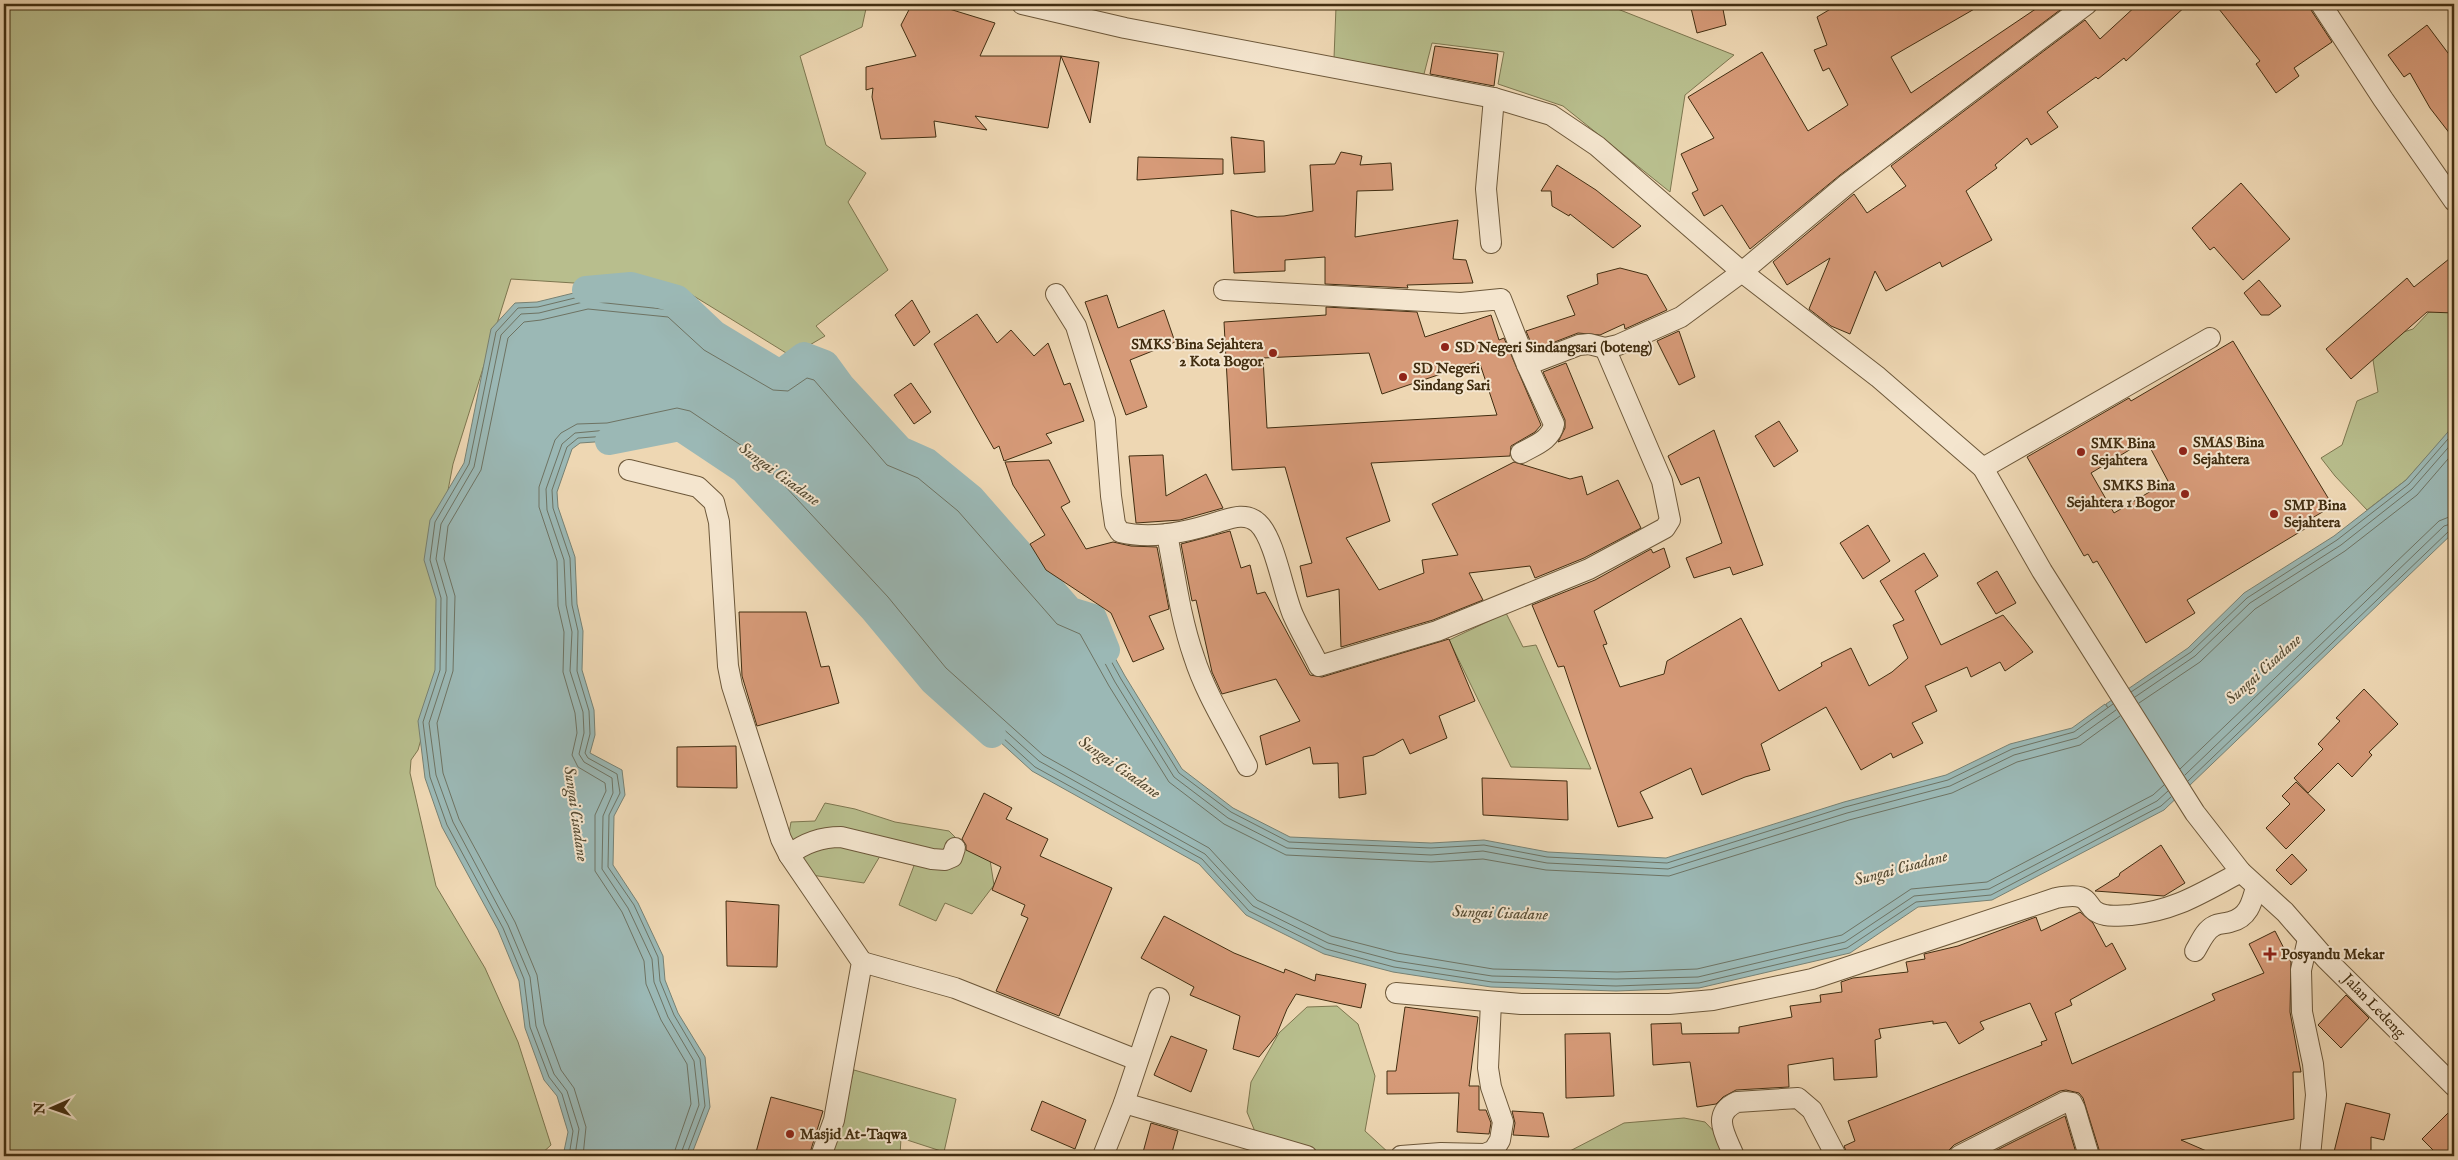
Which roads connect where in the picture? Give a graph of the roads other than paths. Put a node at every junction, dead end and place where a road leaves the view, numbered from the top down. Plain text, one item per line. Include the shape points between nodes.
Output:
1 (1022, 4) edge
2 (2087, 4) edge
3 (2321, 4) edge
4 (1052, 8) edge
5 (1494, 98) junction
6 (2454, 200) edge
7 (1491, 243) dead end
8 (1742, 272) junction
9 (1224, 290) dead end
10 (1056, 294) dead end
11 (2210, 338) dead end
12 (1605, 348) junction
13 (1527, 365) junction
14 (1522, 453) dead end
15 (1983, 468) junction
16 (630, 470) dead end
17 (1167, 534) junction
18 (1247, 766) dead end
19 (955, 848) dead end
20 (789, 855) junction
21 (2241, 872) junction
22 (2256, 887) junction
23 (2308, 939) junction
24 (2195, 951) dead end
25 (862, 962) junction
26 (1396, 993) dead end
27 (1159, 998) dead end
28 (1491, 1002) junction
29 (1136, 1060) junction
30 (2454, 1086) edge
31 (1124, 1103) junction
32 (821, 1156) edge
33 (1103, 1156) edge
34 (1307, 1156) edge
35 (1401, 1156) edge
36 (1734, 1156) edge
37 (1836, 1156) edge
38 (1959, 1156) edge
39 (2089, 1156) edge
40 (2310, 1156) edge

1 - 4 street, Jalan Ledeng
2 - 8 street via 1847,184
3 - 6 street
4 - 5 street, Jalan Ledeng via 1211,45
5 - 7 street via 1486,190
5 - 8 street, Jalan Ledeng via 1551,115 1579,133
8 - 12 street via 1680,317
8 - 15 street, Jalan Ledeng via 1878,377
9 - 13 street via 1461,303 1501,299
10 - 17 street via 1076,326 1105,420 1115,524 1120,532 1130,534
11 - 15 street
12 - 13 street via 1579,345
12 - 17 street via 1662,481 1670,520 1665,528 1589,569 1437,631 1319,666 1293,614 1266,534 1257,522 1234,517
13 - 14 street via 1554,424 1546,439
15 - 21 street, Jalan Ledeng via 2042,570 2195,813
16 - 20 street via 698,487 714,502 719,522 728,666
17 - 18 street via 1194,658
19 - 20 street via 952,857 932,859 841,837 828,837 798,848
20 - 25 street
21 - 22 street, Jalan Ledeng
21 - 28 street via 2171,908 2155,912 2103,915 2081,896 2056,898 1812,979 1712,1000 1659,1004
22 - 23 street, Jalan Ledeng via 2285,912
22 - 24 street via 2250,908 2242,917 2215,925
23 - 30 street, Jalan Ledeng
23 - 40 street via 2301,970 2302,1012 2316,1095
25 - 29 street via 955,988
25 - 32 street via 834,1120
26 - 28 street
27 - 29 street
28 - 35 street via 1488,1068 1502,1122 1500,1140 1494,1150 1485,1154
29 - 31 street
31 - 33 street
31 - 34 street
36 - 37 street via 1721,1124 1722,1114 1728,1106 1737,1102 1798,1098 1812,1110
38 - 39 street via 2065,1102 2072,1103 2075,1109

